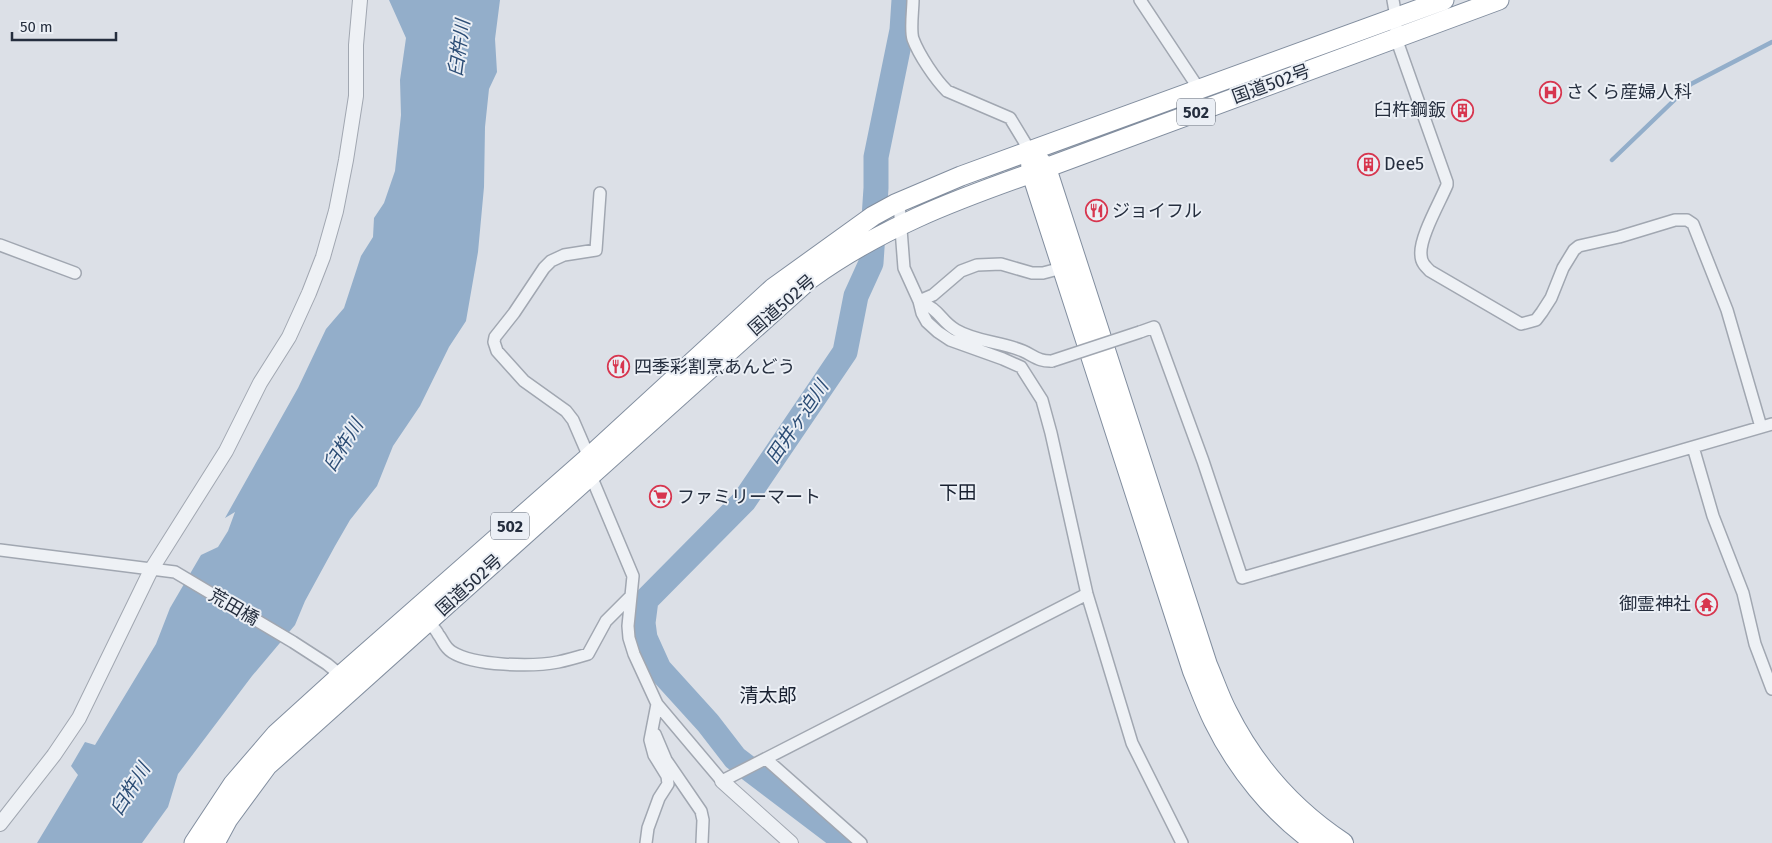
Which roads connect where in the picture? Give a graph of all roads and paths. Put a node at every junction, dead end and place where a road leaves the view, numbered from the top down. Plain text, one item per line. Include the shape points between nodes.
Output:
1 (360, 0) edge
2 (913, 0) edge
3 (1140, 0) edge
4 (1444, 0) edge
5 (1499, 0) edge
6 (1395, 9) edge
7 (1396, 38) junction
8 (1199, 88) junction
9 (1030, 151) junction
10 (1039, 170) junction
11 (600, 193) dead end
12 (897, 203) junction
13 (897, 226) junction
14 (0, 245) edge
15 (1062, 268) junction
16 (75, 273) dead end
17 (919, 301) junction
18 (1766, 426) edge
19 (1694, 447) junction
20 (590, 457) junction
21 (591, 476) junction
22 (0, 550) edge
23 (151, 570) junction
24 (1087, 594) junction
25 (631, 596) junction
26 (428, 622) junction
27 (348, 681) junction
28 (1772, 689) edge
29 (657, 704) junction
30 (652, 726) junction
31 (762, 761) junction
32 (726, 779) junction
33 (0, 824) edge
34 (194, 843) edge
35 (215, 843) edge
36 (646, 843) edge
37 (702, 843) edge
38 (791, 843) edge
39 (861, 843) edge
40 (1182, 843) edge
41 (1316, 843) edge
42 (1343, 843) edge

1 - 23 street via 354,105 338,202 323,257 289,337 260,382 226,451
2 - 9 street via 912,38 939,84 947,91 1010,118
3 - 8 street
4 - 6 highway, 国道502号 / 502
5 - 7 highway, 国道502号 / 502
6 - 7 street
6 - 8 highway, 国道502号 / 502
7 - 10 highway, 国道502号 / 502
7 - 18 street via 1447,182 1422,240 1420,254 1424,265 1512,319 1526,324 1536,320 1542,312 1563,268 1579,246 1675,220 1687,220 1693,224 1727,310
8 - 9 highway, 国道502号 / 502
9 - 10 highway
9 - 12 highway, 国道502号 / 502
10 - 13 highway, 国道502号 / 502 via 975,192
10 - 15 highway
10 - 42 highway via 1207,665 1226,711 1266,774 1292,803
11 - 20 street via 596,250 564,255 551,261 494,342 497,351 524,381 570,415
12 - 13 street
12 - 20 highway, 国道502号 / 502 via 849,232 773,288
13 - 17 street via 904,268
13 - 21 highway, 国道502号 / 502 via 810,279
14 - 16 street
15 - 17 street via 1032,273 1000,264 977,265 962,271 934,294
15 - 41 highway via 1193,671 1213,720 1254,784
17 - 19 street, bridge via 934,309 957,331 1025,352 1043,362 1154,327 1242,578
17 - 24 street via 927,322 950,340 1021,367 1042,400
18 - 19 street
19 - 28 street via 1713,516 1743,593 1755,644
20 - 21 street
20 - 27 highway, 国道502号 / 502
21 - 25 street via 633,576
21 - 26 highway, 国道502号 / 502
22 - 23 street
23 - 27 street, 荒田橋 via 175,572 328,664
23 - 33 street via 78,718 54,755
24 - 31 street
24 - 40 street via 1132,743
25 - 26 street via 606,621 588,654 559,662 533,665 463,657 445,646
25 - 29 street via 629,638
26 - 27 highway, 国道502号 / 502
27 - 34 highway, 国道502号 / 502 via 276,734 239,777
27 - 35 highway, 国道502号 / 502 via 268,766 228,819
29 - 30 street
29 - 32 street
30 - 36 street via 652,748 668,784 659,798
30 - 37 street via 666,760 701,811
31 - 32 street
31 - 39 street
32 - 38 street

